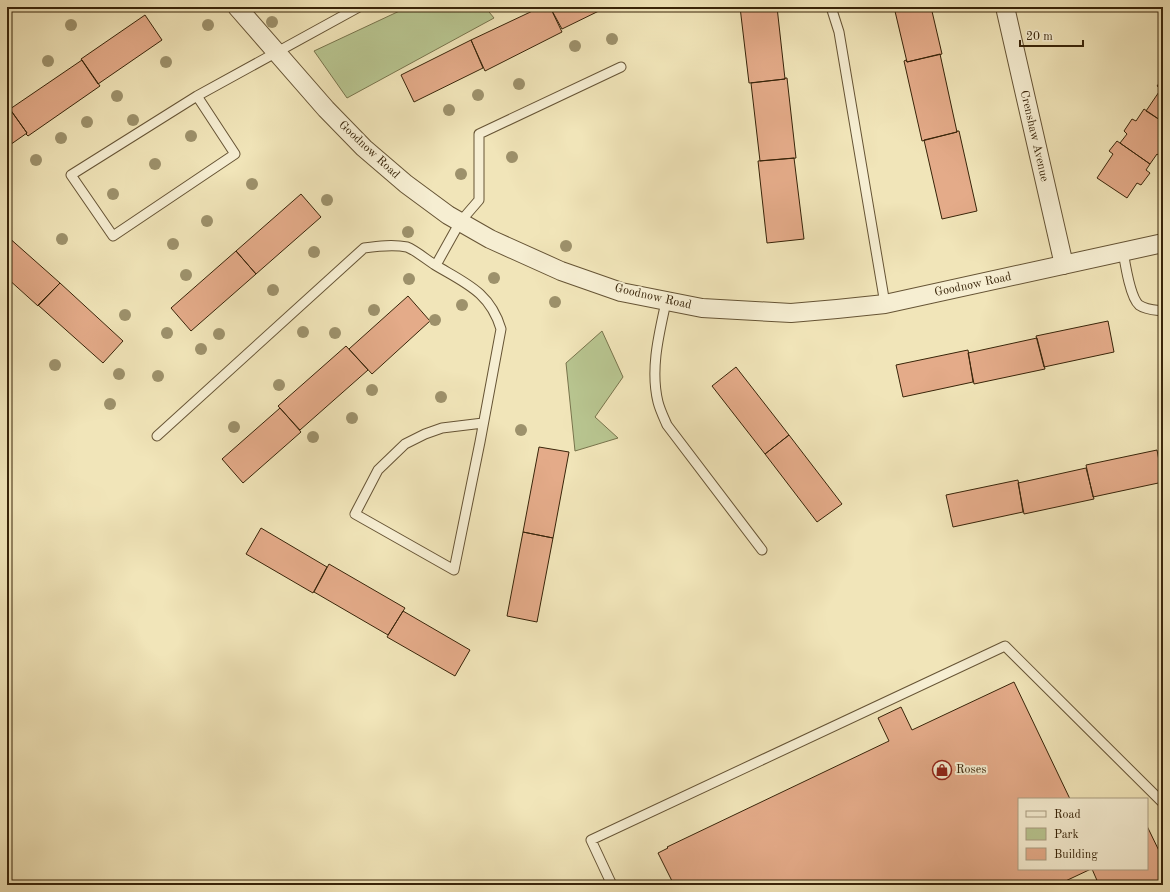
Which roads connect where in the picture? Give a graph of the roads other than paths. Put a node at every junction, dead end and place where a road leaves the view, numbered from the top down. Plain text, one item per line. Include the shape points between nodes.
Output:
1 (237, 7) edge
2 (359, 7) edge
3 (831, 7) edge
4 (1005, 7) edge
5 (277, 52) junction
6 (621, 67) dead end
7 (197, 96) junction
8 (460, 222) junction
9 (1163, 243) edge
10 (1123, 251) junction
11 (436, 265) junction
12 (1064, 265) junction
13 (666, 302) junction
14 (885, 304) junction
15 (1163, 311) edge
16 (483, 423) junction
17 (157, 436) dead end
18 (762, 550) dead end
19 (1163, 803) edge
20 (612, 885) edge

1 - 5 street, Goodnow Road
2 - 5 lane
3 - 14 lane via 839,32
4 - 12 street, Crenshaw Avenue
5 - 7 lane
5 - 8 street, Goodnow Road via 364,148 406,184
6 - 8 lane via 479,134 479,200
7 - 7 lane via 71,175 113,236 235,154
8 - 11 lane
8 - 13 street, Goodnow Road via 490,240 561,271 620,292
9 - 10 street, Goodnow Road
10 - 12 street, Goodnow Road
10 - 15 lane via 1130,286 1138,304 1149,310
11 - 16 lane via 477,290 491,306 501,329
11 - 17 lane via 408,248 392,245 364,248
12 - 14 street, Goodnow Road
13 - 14 street, Goodnow Road via 702,308 791,313
13 - 18 lane via 658,341 655,377 658,402 667,425
16 - 16 lane via 454,570 355,514 378,470 405,444 442,428
19 - 20 lane via 1005,646 591,840

